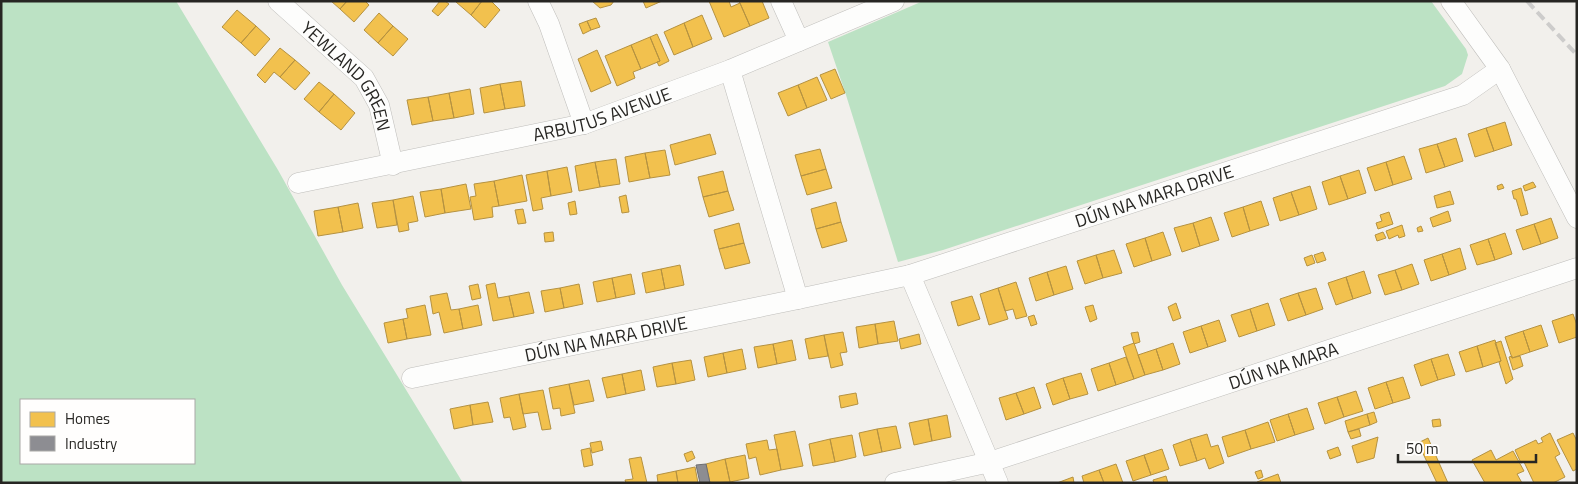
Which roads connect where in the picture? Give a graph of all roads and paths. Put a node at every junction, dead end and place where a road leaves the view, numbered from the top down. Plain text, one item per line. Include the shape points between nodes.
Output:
1 (278, 1) edge
2 (538, 1) edge
3 (781, 1) edge
4 (894, 1) edge
5 (1451, 1) edge
6 (800, 41) junction
7 (1500, 69) junction
8 (730, 70) junction
9 (584, 124) junction
10 (393, 165) junction
11 (298, 183) dead end
12 (1577, 218) edge
13 (1577, 268) edge
14 (910, 275) junction
15 (798, 300) junction
16 (412, 378) dead end
17 (990, 462) junction
18 (895, 483) edge
19 (998, 483) edge

1 - 10 street, YEWLAND GREEN via 364,78 379,105
2 - 9 street
3 - 6 street
4 - 6 street, ARBUTUS AVENUE
5 - 7 street
6 - 8 street, ARBUTUS AVENUE
7 - 12 street
7 - 14 street, DÚN NA MARA DRIVE via 1463,95
8 - 9 street, ARBUTUS AVENUE
8 - 15 street
9 - 10 street, ARBUTUS AVENUE
10 - 11 street, ARBUTUS AVENUE
13 - 17 street, DÚN NA MARA
14 - 15 street, DÚN NA MARA DRIVE
14 - 17 street
15 - 16 street, DÚN NA MARA DRIVE
17 - 18 street, DÚN NA MARA
17 - 19 street

